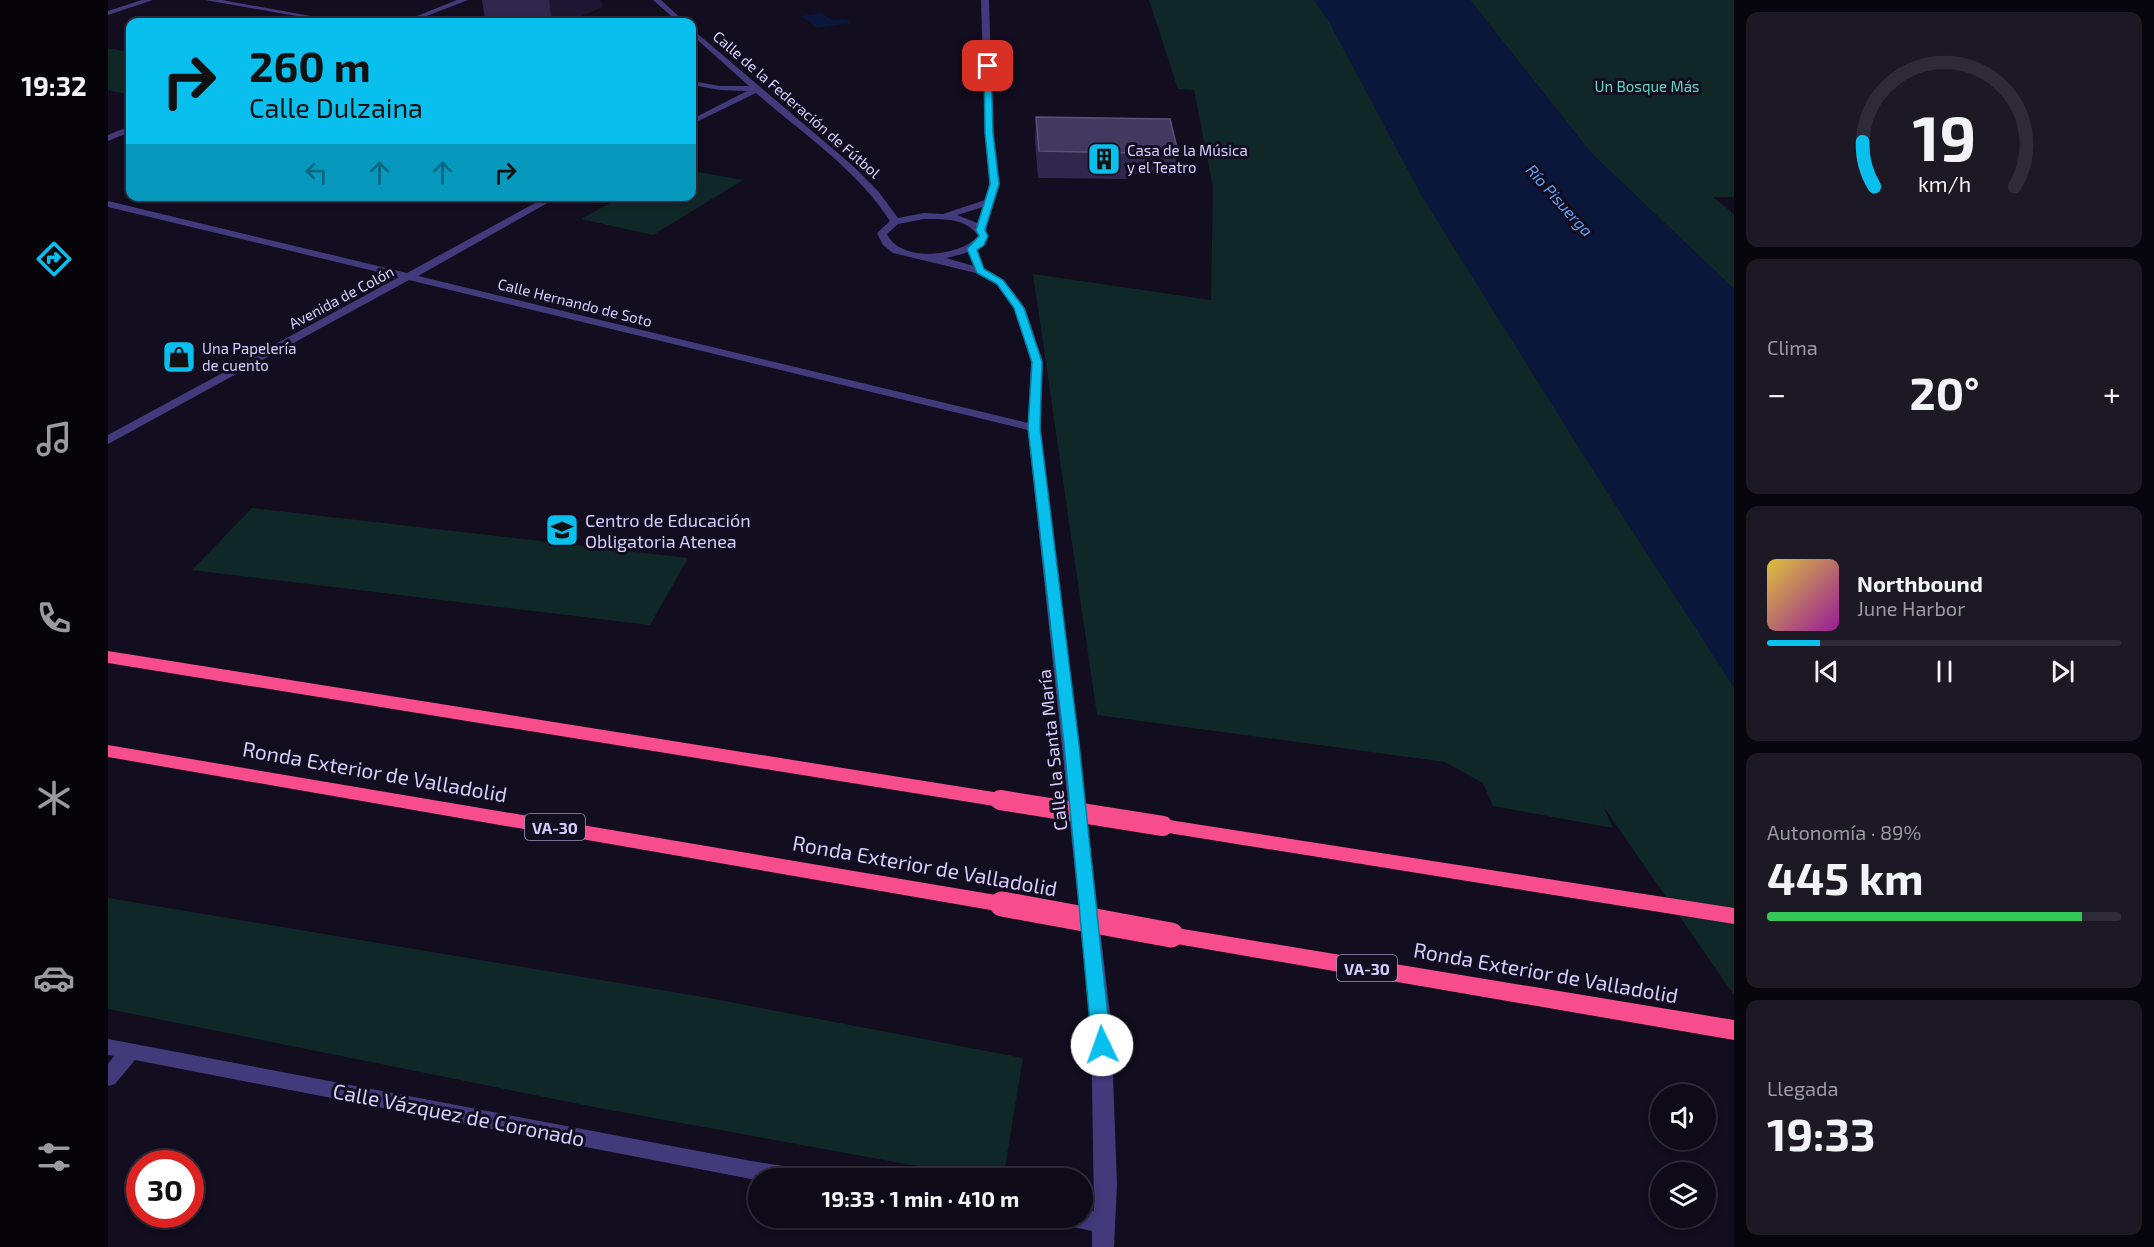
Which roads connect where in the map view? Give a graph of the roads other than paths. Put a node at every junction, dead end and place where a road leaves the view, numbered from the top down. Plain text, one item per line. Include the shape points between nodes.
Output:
1 (149, 0) edge
2 (209, 0) edge
3 (464, 0) edge
4 (657, 0) edge
5 (985, 0) edge
6 (108, 13) edge
7 (316, 18) edge
8 (417, 18) edge
9 (677, 18) edge
10 (696, 35) edge
11 (696, 84) edge
12 (756, 90) junction
13 (696, 120) edge
14 (126, 131) edge
15 (108, 138) edge
16 (883, 199) junction
17 (547, 201) edge
18 (989, 202) junction
19 (108, 204) edge
20 (924, 216) junction
21 (944, 217) junction
22 (895, 222) junction
23 (980, 230) junction
24 (972, 249) junction
25 (927, 256) junction
26 (980, 271) junction
27 (410, 277) junction
28 (1034, 428) junction
29 (108, 440) edge
30 (108, 657) edge
31 (108, 751) edge
32 (1734, 916) edge
33 (1734, 1030) edge
34 (108, 1047) edge
35 (131, 1051) junction
36 (108, 1078) edge
37 (748, 1169) edge
38 (1093, 1221) edge
39 (1105, 1223) junction
40 (1103, 1247) edge

1 - 6 street
2 - 7 street
3 - 8 street
4 - 9 street
5 - 18 street via 989,133 995,184
10 - 12 street, Calle de la Federación de Fútbol
11 - 12 street
12 - 13 street
12 - 16 street, Calle de la Federación de Fútbol
14 - 15 street
16 - 20 street, Calle de la Federación de Fútbol
16 - 22 street, Calle de la Federación de Fútbol
17 - 27 street, Avenida de Colón
18 - 21 street
18 - 23 street
19 - 27 street, Calle Hernando de Soto
20 - 21 street
20 - 22 street
21 - 23 street via 964,220
22 - 25 street via 882,233 887,245
23 - 24 street via 983,236
24 - 25 street
24 - 26 street
25 - 26 street, Calle la Santa María
26 - 28 street, Calle la Santa María via 1000,282 1019,308 1037,362
27 - 28 street, Calle Hernando de Soto
27 - 29 street, Avenida de Colón
28 - 39 street, Calle la Santa María via 1101,1021
30 - 32 highway, bridge
31 - 33 highway, Ronda Exterior de Valladolid / VA-30, bridge
34 - 35 street, Calle Vázquez de Coronado
35 - 36 street
35 - 37 street, Calle Vázquez de Coronado
38 - 39 street
39 - 40 street, Calle la Santa María

